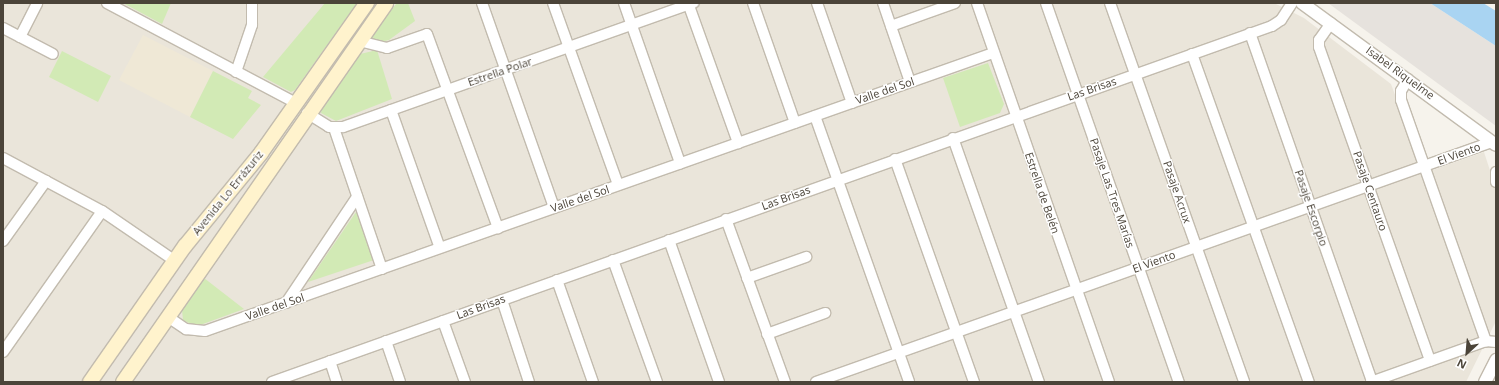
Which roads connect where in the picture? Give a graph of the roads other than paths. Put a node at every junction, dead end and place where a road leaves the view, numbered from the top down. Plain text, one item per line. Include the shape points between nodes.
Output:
1 (37, 3) edge
2 (107, 3) edge
3 (252, 3) edge
4 (367, 3) edge
5 (386, 3) edge
6 (482, 3) edge
7 (553, 3) edge
8 (624, 3) edge
9 (753, 3) edge
10 (817, 3) edge
11 (883, 3) edge
12 (955, 3) edge
13 (977, 3) edge
14 (1046, 3) edge
15 (1110, 3) edge
16 (1292, 3) edge
17 (1302, 3) edge
18 (690, 4) edge
19 (1331, 23) junction
20 (631, 25) junction
21 (891, 26) junction
22 (3, 28) edge
23 (1250, 34) junction
24 (20, 36) junction
25 (359, 41) junction
26 (569, 47) junction
27 (994, 53) junction
28 (53, 54) dead end
29 (1192, 54) junction
30 (506, 70) junction
31 (236, 72) junction
32 (1135, 74) junction
33 (1408, 79) junction
34 (910, 82) junction
35 (448, 90) junction
36 (1078, 94) junction
37 (852, 102) junction
38 (296, 103) junction
39 (391, 110) junction
40 (307, 113) junction
41 (815, 116) junction
42 (1015, 116) junction
43 (795, 123) junction
44 (334, 128) junction
45 (953, 138) junction
46 (738, 143) junction
47 (1494, 143) edge
48 (3, 158) edge
49 (895, 159) junction
50 (680, 163) junction
51 (1425, 166) junction
52 (1496, 172) edge
53 (46, 180) junction
54 (837, 180) junction
55 (1496, 182) edge
56 (618, 185) junction
57 (1368, 186) junction
58 (357, 197) junction
59 (1311, 206) junction
60 (554, 208) junction
61 (102, 211) junction
62 (726, 219) junction
63 (1254, 226) junction
64 (498, 228) junction
65 (669, 240) junction
66 (3, 241) edge
67 (1196, 247) junction
68 (440, 248) junction
69 (806, 257) dead end
70 (613, 260) junction
71 (175, 261) junction
72 (1139, 267) junction
73 (382, 268) junction
74 (748, 278) junction
75 (556, 280) junction
76 (1076, 290) junction
77 (502, 300) junction
78 (286, 303) junction
79 (1014, 312) junction
80 (825, 313) dead end
81 (168, 317) junction
82 (443, 321) junction
83 (956, 332) junction
84 (767, 334) junction
85 (386, 341) junction
86 (1491, 341) edge
87 (3, 352) edge
88 (898, 353) junction
89 (1496, 360) edge
90 (330, 361) junction
91 (1430, 361) junction
92 (90, 382) edge
93 (123, 382) edge
94 (273, 382) edge
95 (337, 382) edge
96 (400, 382) edge
97 (465, 382) edge
98 (529, 382) edge
99 (593, 382) edge
100 (657, 382) edge
101 (719, 382) edge
102 (785, 382) edge
103 (816, 382) edge
104 (909, 382) edge
105 (974, 382) edge
106 (1039, 382) edge
107 (1109, 382) edge
108 (1179, 382) edge
109 (1244, 382) edge
110 (1309, 382) edge
111 (1372, 382) edge
112 (1485, 382) edge

1 - 24 street
2 - 31 street
3 - 31 street via 252,25
4 - 38 main road, Avenida Lo Errázuriz
5 - 25 main road, Avenida Lo Errázuriz
6 - 30 street
7 - 26 street
8 - 20 street
9 - 43 street
10 - 37 street
11 - 21 street
12 - 21 street
13 - 27 street, Estrella de Belén
14 - 36 street, Pasaje Las Tres Marías
15 - 32 street, Pasaje Acrux
16 - 23 street, Las Brisas via 1277,23
17 - 19 street, Isabel Riquelme
18 - 20 street, Estrella Polar
18 - 46 street
19 - 33 street, Isabel Riquelme
19 - 57 street, Pasaje Centauro via 1319,40 1319,47
20 - 26 street, Estrella Polar
20 - 50 street
21 - 34 street
22 - 24 street
23 - 29 street, Las Brisas
23 - 59 street, Pasaje Escorpio
24 - 28 street
25 - 35 street via 387,48 428,34
25 - 40 main road, Avenida Lo Errázuriz
26 - 30 street, Estrella Polar
26 - 56 street
27 - 34 street, Valle del Sol
27 - 42 street, Estrella de Belén
29 - 32 street, Las Brisas
29 - 63 street
30 - 35 street, Estrella Polar
30 - 60 street
31 - 38 street
32 - 36 street, Las Brisas
32 - 67 street, Pasaje Acrux
33 - 47 street, Isabel Riquelme
33 - 51 street via 1400,97
34 - 37 street, Valle del Sol
35 - 39 street, Estrella Polar
35 - 64 street
36 - 42 street, Las Brisas
36 - 72 street, Pasaje Las Tres Marías
37 - 41 street, Valle del Sol
38 - 71 main road, Avenida Lo Errázuriz via 253,165
39 - 44 street, Estrella Polar
39 - 68 street
40 - 44 street
40 - 81 main road, Avenida Lo Errázuriz
41 - 43 street, Valle del Sol
41 - 54 street
42 - 45 street, Las Brisas
42 - 76 street, Estrella de Belén
43 - 46 street, Valle del Sol
44 - 58 street
45 - 49 street, Las Brisas
45 - 79 street
46 - 50 street, Valle del Sol
47 - 51 street, El Viento
48 - 53 street
49 - 54 street, Las Brisas
49 - 83 street
50 - 56 street, Valle del Sol
51 - 57 street, El Viento
51 - 86 street
52 - 55 street
53 - 61 street
53 - 66 street
54 - 62 street, Las Brisas
54 - 88 street
56 - 60 street, Valle del Sol
57 - 59 street, El Viento
57 - 91 street, Pasaje Centauro
58 - 73 street
58 - 78 street
59 - 63 street, El Viento
59 - 111 street, Pasaje Escorpio
60 - 64 street, Valle del Sol
61 - 71 street
61 - 87 street
62 - 65 street, Las Brisas
62 - 74 street
63 - 67 street, El Viento
63 - 110 street
64 - 68 street, Valle del Sol
65 - 70 street, Las Brisas
65 - 101 street
67 - 72 street, El Viento
67 - 109 street, Pasaje Acrux
68 - 73 street, Valle del Sol
69 - 74 street
70 - 75 street, Las Brisas
70 - 100 street
71 - 92 main road, Avenida Lo Errázuriz
72 - 76 street, El Viento
72 - 108 street, Pasaje Las Tres Marías
73 - 78 street, Valle del Sol
74 - 84 street
75 - 77 street, Las Brisas
75 - 99 street
76 - 79 street, El Viento
76 - 107 street, Estrella de Belén
77 - 82 street, Las Brisas
77 - 98 street
78 - 81 street, Valle del Sol via 201,332 186,329
79 - 83 street, El Viento
79 - 106 street
80 - 84 street
81 - 93 main road, Avenida Lo Errázuriz
82 - 85 street, Las Brisas
82 - 97 street
83 - 88 street, El Viento
83 - 105 street
84 - 102 street
85 - 90 street, Las Brisas
85 - 96 street
86 - 91 street
88 - 103 street, El Viento
88 - 104 street
89 - 112 street
90 - 94 street, Las Brisas
90 - 95 street
91 - 111 street

